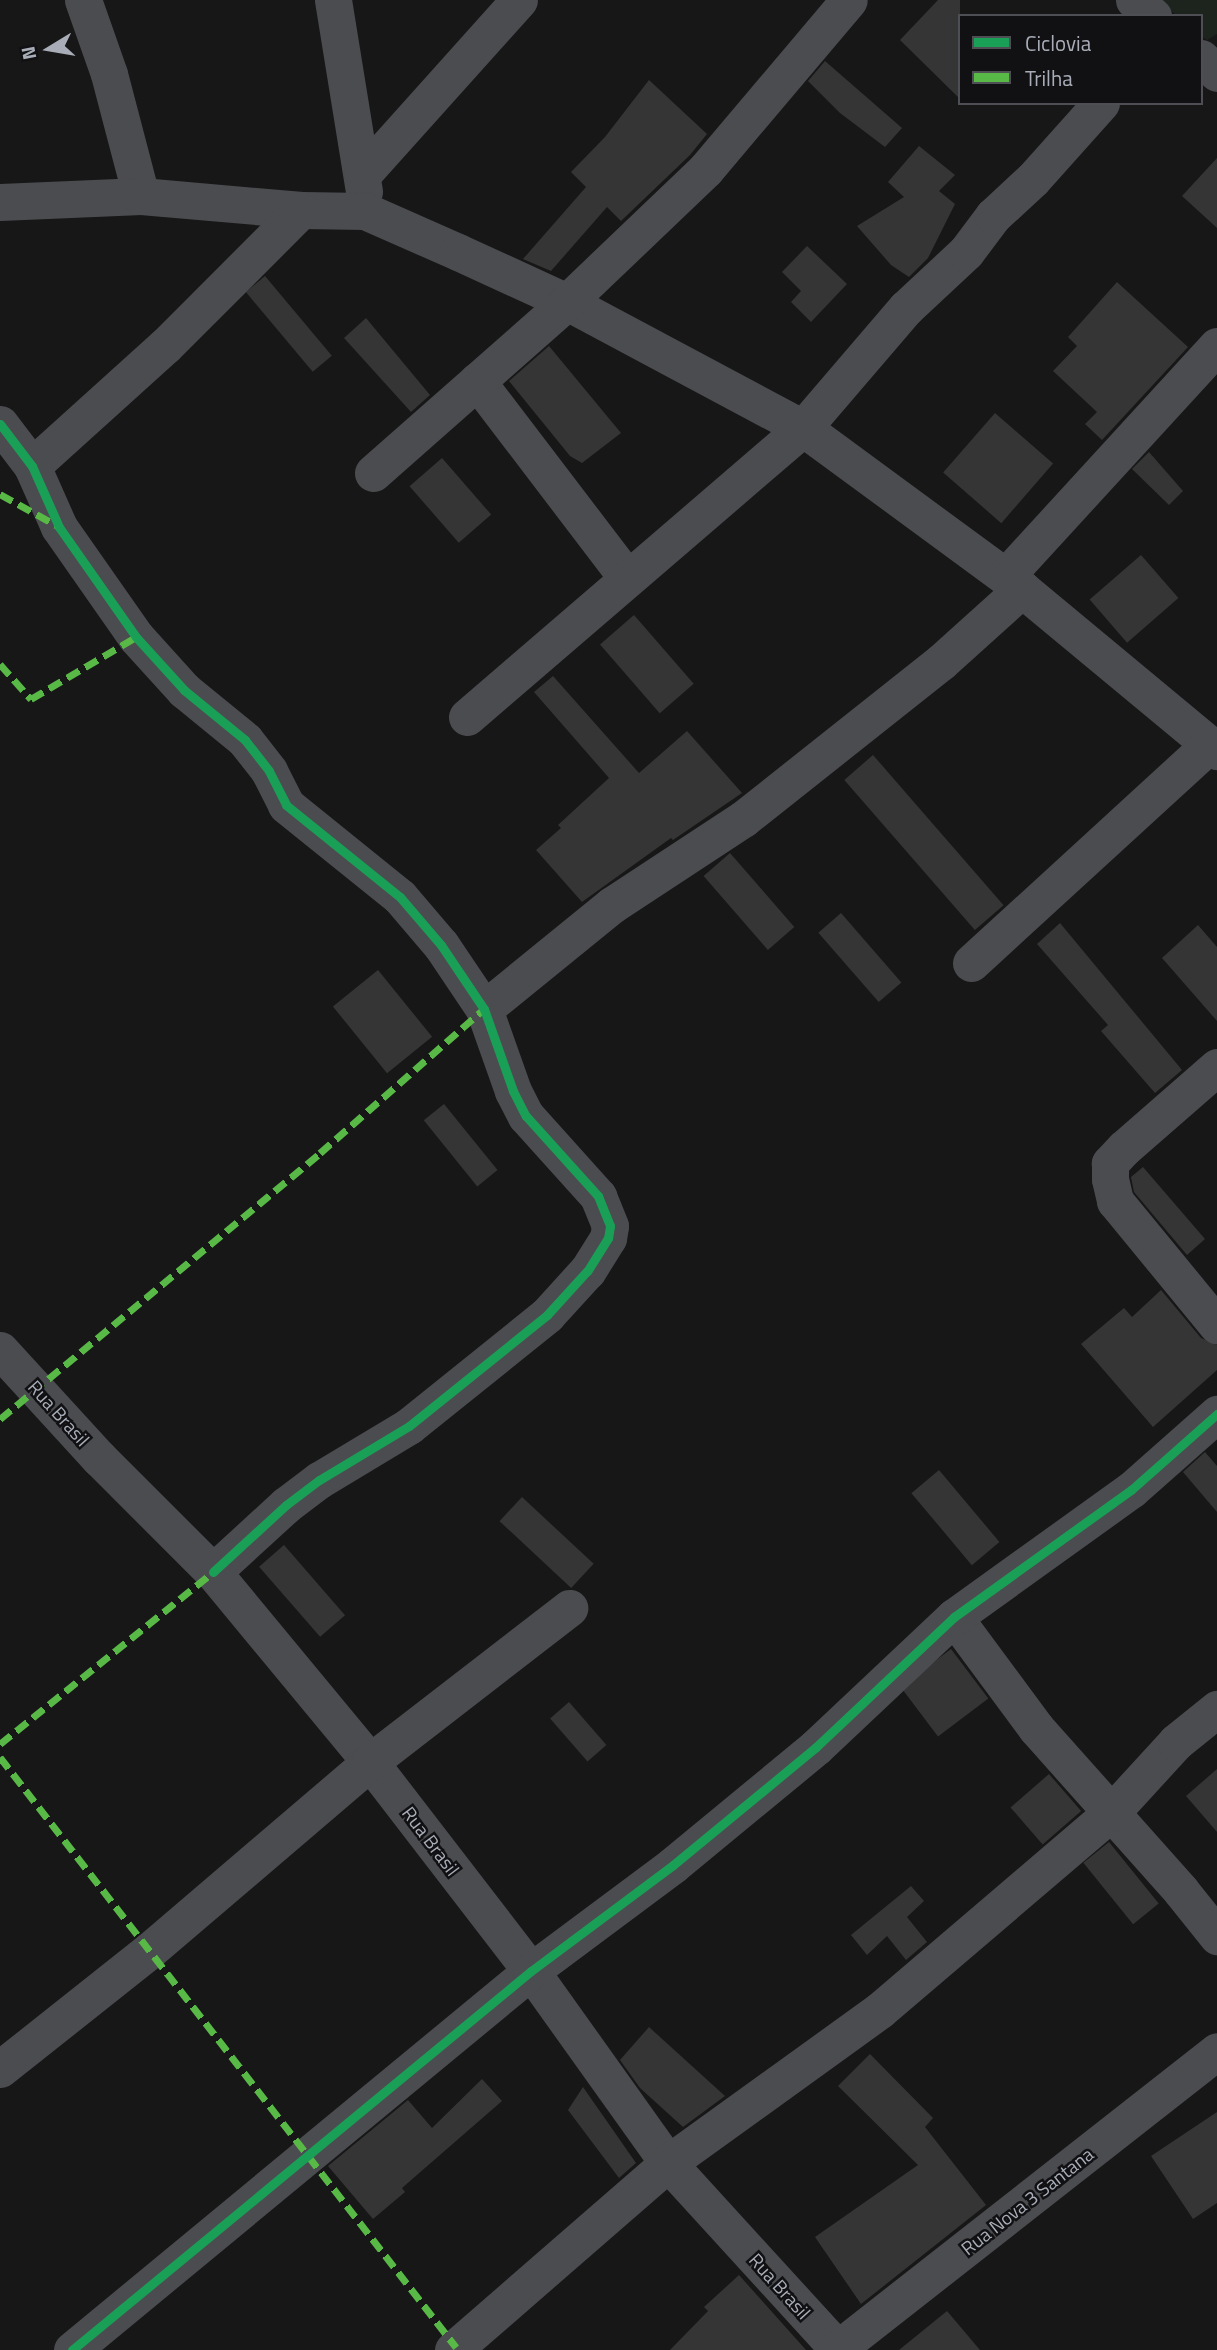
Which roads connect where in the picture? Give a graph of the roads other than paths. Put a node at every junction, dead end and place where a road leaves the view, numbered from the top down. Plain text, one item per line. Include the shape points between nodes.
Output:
1 (83, 0) edge
2 (333, 0) edge
3 (519, 0) edge
4 (849, 0) edge
5 (1134, 0) edge
6 (1151, 14) edge
7 (1203, 60) edge
8 (1217, 73) edge
9 (1099, 105) edge
10 (362, 175) junction
11 (141, 197) junction
12 (0, 202) edge
13 (301, 210) junction
14 (365, 211) junction
15 (567, 302) junction
16 (1217, 346) edge
17 (477, 381) junction
18 (0, 424) edge
19 (803, 428) junction
20 (32, 466) junction
21 (373, 473) dead end
22 (627, 578) junction
23 (1014, 583) junction
24 (467, 717) dead end
25 (1214, 748) edge
26 (971, 963) dead end
27 (484, 1009) junction
28 (1217, 1067) edge
29 (1217, 1325) edge
30 (0, 1350) edge
31 (1217, 1414) edge
32 (213, 1572) junction
33 (569, 1608) dead end
34 (954, 1617) junction
35 (1217, 1709) edge
36 (370, 1762) junction
37 (1111, 1813) junction
38 (1217, 1936) edge
39 (531, 1971) junction
40 (1217, 2051) edge
41 (0, 2069) edge
42 (668, 2163) junction
43 (72, 2350) edge
44 (453, 2350) edge
45 (838, 2350) edge

1 - 11 street
2 - 10 street
3 - 10 street
4 - 15 street via 706,169
5 - 6 street
7 - 8 street
9 - 19 street via 993,216 966,252 906,308
10 - 14 street
11 - 12 street
11 - 13 street
13 - 14 street
13 - 20 street via 165,346
14 - 15 street
15 - 17 street
15 - 19 street
16 - 23 street
17 - 21 street
17 - 22 street
18 - 20 street
19 - 22 street
19 - 23 street
20 - 27 street via 59,527 136,637 184,690 245,740 269,771 286,805 400,897 441,945
22 - 24 street
23 - 25 street
23 - 27 street via 941,662 754,811 612,905
25 - 26 street
27 - 32 street via 526,1116 598,1196 610,1226 608,1238 587,1271 539,1322 409,1426 308,1488
28 - 29 street via 1124,1148 1110,1163 1110,1179 1115,1201
30 - 32 street, Rua Brasil
31 - 34 street via 1130,1490
32 - 36 street, Rua Brasil
33 - 36 street
34 - 37 street via 1036,1728
34 - 39 street via 816,1747 673,1865
35 - 37 street via 1176,1742
36 - 39 street, Rua Brasil
36 - 41 street via 150,1950
37 - 38 street
37 - 42 street via 880,2010
39 - 42 street, Rua Brasil
39 - 43 street
40 - 45 street, Rua Nova 3 Santana
42 - 44 street
42 - 45 street, Rua Brasil

